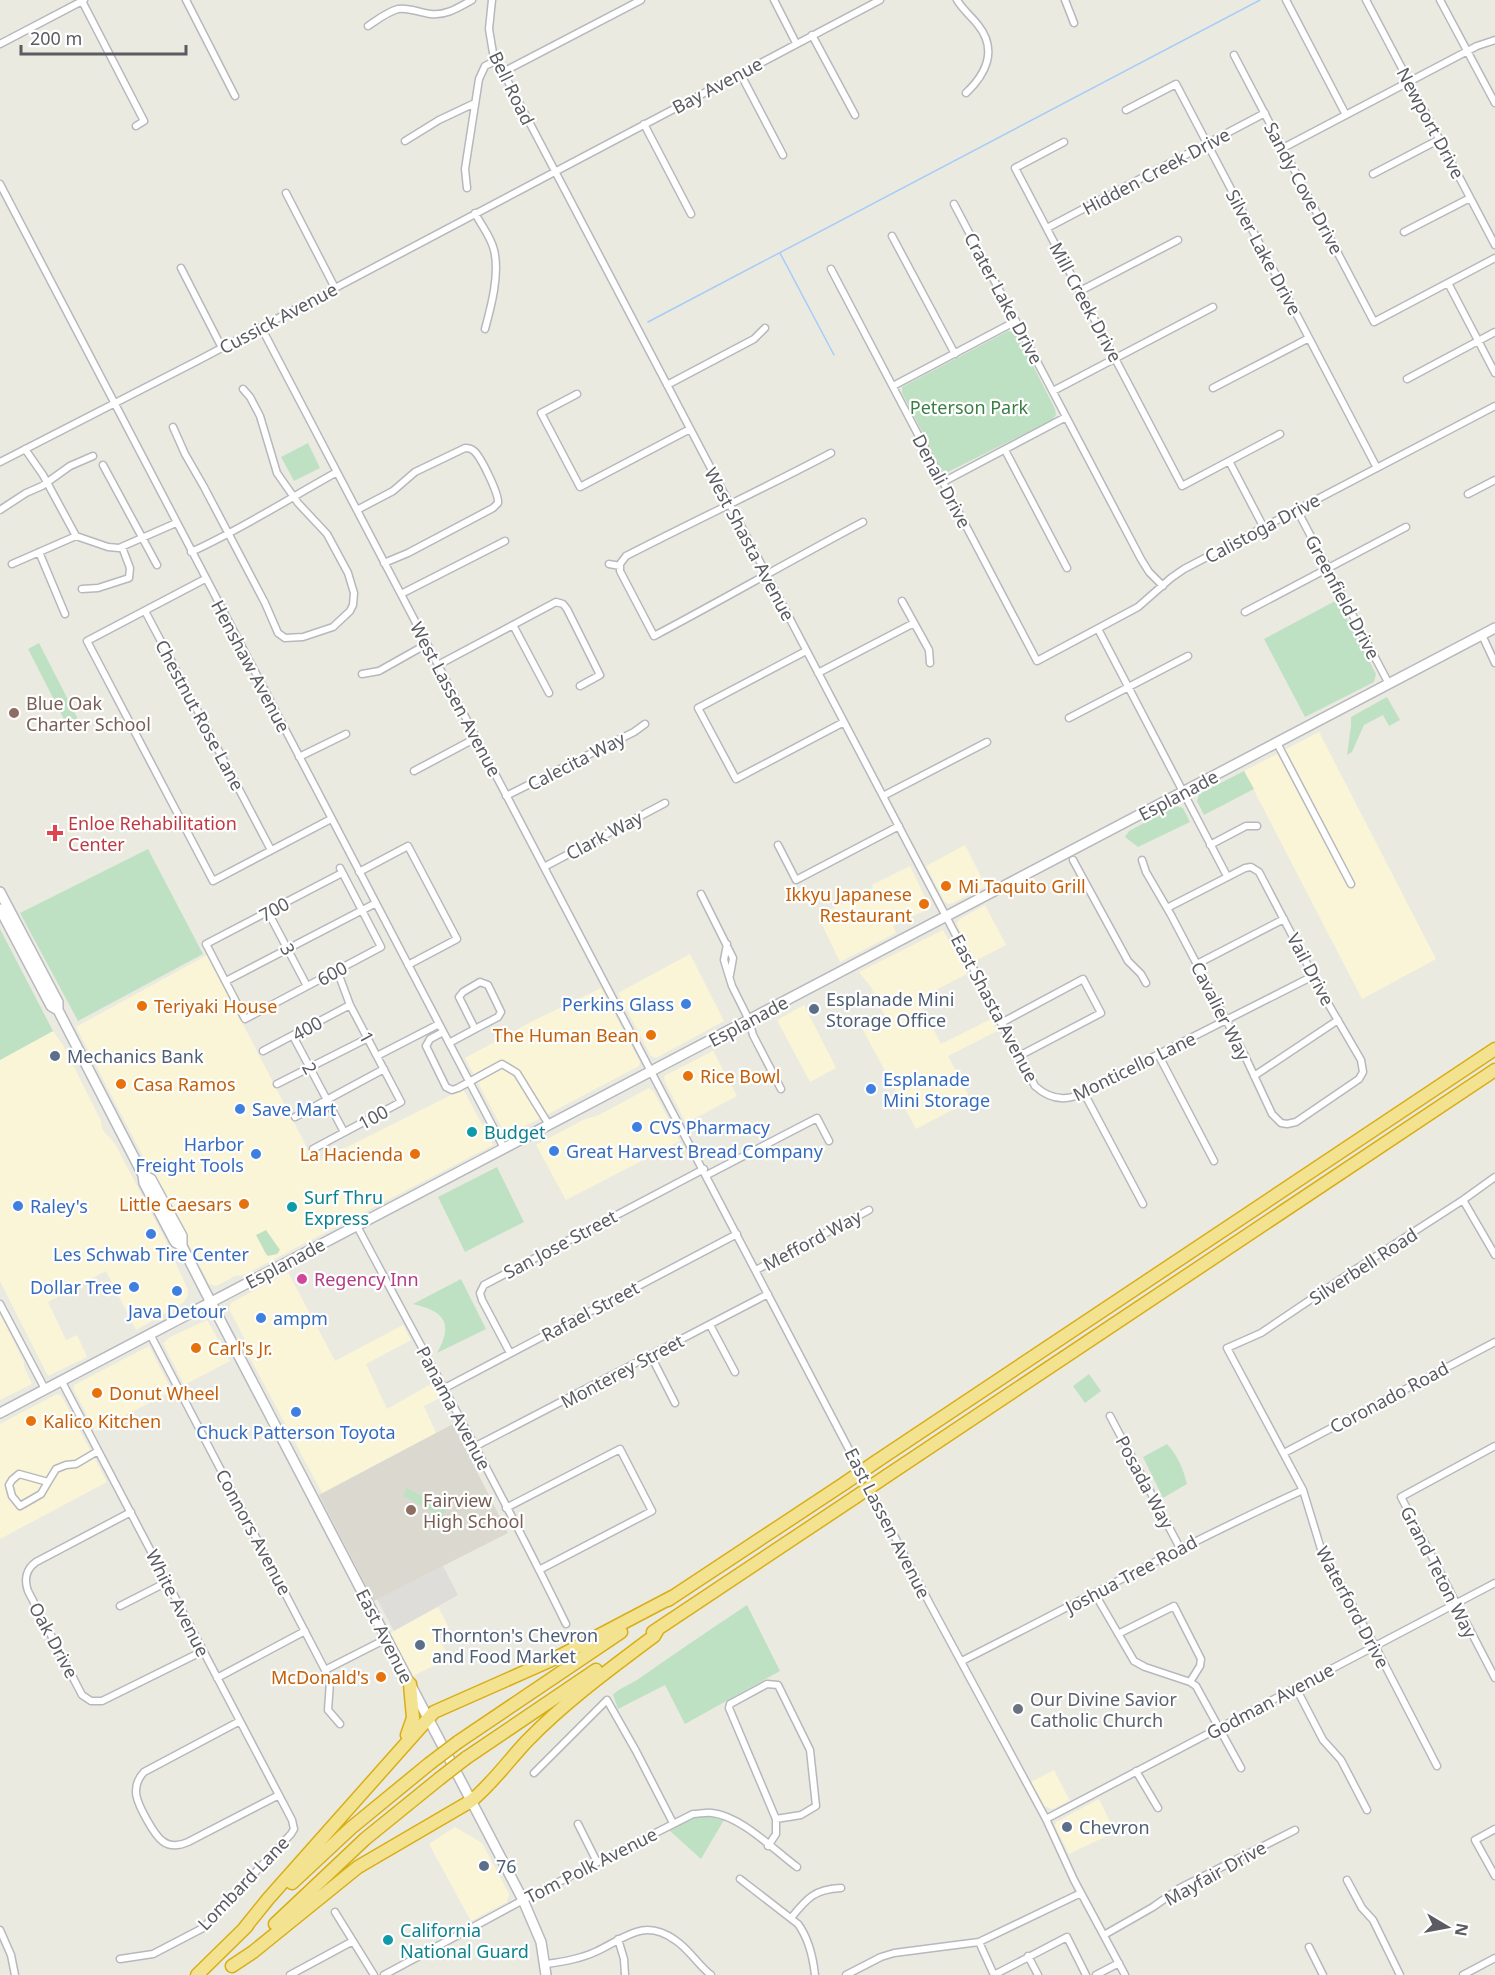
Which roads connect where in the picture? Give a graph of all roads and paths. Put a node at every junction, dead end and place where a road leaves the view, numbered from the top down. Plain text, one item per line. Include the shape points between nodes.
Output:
1 (186, 0) edge
2 (472, 0) edge
3 (492, 0) edge
4 (641, 0) edge
5 (774, 0) edge
6 (880, 0) edge
7 (957, 0) edge
8 (1065, 0) edge
9 (1286, 0) edge
10 (1366, 0) edge
11 (1440, 0) edge
12 (82, 1) edge
13 (1074, 23) dead end
14 (368, 26) dead end
15 (812, 34) junction
16 (1495, 40) edge
17 (796, 43) junction
18 (0, 44) edge
19 (1467, 52) junction
20 (1234, 55) dead end
21 (497, 60) junction
22 (503, 72) junction
23 (740, 73) junction
24 (1409, 82) junction
25 (966, 93) dead end
26 (236, 96) dead end
27 (475, 104) junction
28 (1495, 104) edge
29 (1126, 110) dead end
30 (1265, 113) junction
31 (855, 115) dead end
32 (1346, 115) junction
33 (644, 124) junction
34 (136, 126) dead end
35 (1440, 139) junction
36 (405, 141) dead end
37 (1064, 142) dead end
38 (1207, 144) junction
39 (1283, 148) junction
40 (783, 155) dead end
41 (555, 171) junction
42 (1373, 174) dead end
43 (0, 184) edge
44 (467, 188) dead end
45 (286, 193) dead end
46 (1470, 198) junction
47 (954, 204) dead end
48 (475, 213) junction
49 (691, 214) dead end
50 (1047, 228) junction
51 (1404, 232) dead end
52 (892, 236) dead end
53 (1178, 240) dead end
54 (1495, 245) edge
55 (1495, 258) edge
56 (181, 268) dead end
57 (831, 269) dead end
58 (1448, 283) junction
59 (335, 288) junction
60 (1080, 291) junction
61 (1213, 307) dead end
62 (1016, 321) junction
63 (261, 327) junction
64 (765, 328) dead end
65 (485, 330) dead end
66 (1495, 332) edge
67 (1309, 338) junction
68 (1478, 341) junction
69 (222, 348) junction
70 (955, 354) junction
71 (1115, 359) junction
72 (1495, 373) edge
73 (1407, 379) dead end
74 (667, 385) junction
75 (893, 386) junction
76 (1213, 388) dead end
77 (243, 389) dead end
78 (1053, 391) junction
79 (577, 394) dead end
80 (115, 404) junction
81 (1495, 406) edge
82 (1066, 417) junction
83 (173, 427) dead end
84 (690, 429) junction
85 (1280, 434) dead end
86 (25, 449) junction
87 (1005, 450) junction
88 (831, 453) dead end
89 (93, 456) dead end
90 (1228, 461) junction
91 (0, 462) edge
92 (103, 465) dead end
93 (1377, 468) junction
94 (337, 472) junction
95 (1495, 480) edge
96 (46, 482) junction
97 (943, 482) junction
98 (1468, 494) dead end
99 (293, 497) junction
100 (730, 505) junction
101 (0, 510) edge
102 (357, 510) junction
103 (1297, 510) junction
104 (863, 522) dead end
105 (176, 523) junction
106 (1406, 527) dead end
107 (1264, 528) junction
108 (228, 534) junction
109 (76, 536) junction
110 (142, 537) junction
111 (505, 541) dead end
112 (122, 547) junction
113 (39, 552) junction
114 (191, 552) junction
115 (384, 563) junction
116 (12, 564) dead end
117 (609, 564) dead end
118 (157, 565) dead end
119 (620, 566) junction
120 (1067, 568) dead end
121 (1327, 568) junction
122 (766, 574) junction
123 (205, 579) junction
124 (1162, 586) junction
125 (82, 589) dead end
126 (401, 594) junction
127 (903, 601) dead end
128 (145, 611) junction
129 (1245, 612) dead end
130 (65, 614) dead end
131 (914, 623) junction
132 (513, 625) junction
133 (1495, 628) edge
134 (1098, 629) junction
135 (1482, 635) junction
136 (427, 644) junction
137 (806, 651) junction
138 (1188, 656) dead end
139 (1037, 661) joint
140 (930, 663) dead end
141 (1495, 663) edge
142 (438, 664) junction
143 (818, 673) junction
144 (362, 674) dead end
145 (1389, 684) junction
146 (580, 686) dead end
147 (1129, 687) junction
148 (549, 693) dead end
149 (1070, 718) dead end
150 (844, 722) junction
151 (645, 724) dead end
152 (346, 734) dead end
153 (476, 738) junction
154 (987, 742) dead end
155 (1277, 743) junction
156 (299, 757) junction
157 (414, 771) dead end
158 (1184, 792) junction
159 (506, 796) junction
160 (883, 796) junction
161 (665, 802) dead end
162 (331, 819) junction
163 (899, 826) junction
164 (1257, 826) dead end
165 (778, 845) dead end
166 (1210, 845) junction
167 (271, 850) junction
168 (1073, 860) dead end
169 (1142, 860) dead end
170 (544, 867) junction
171 (341, 871) joint
172 (359, 872) junction
173 (1227, 876) junction
174 (1351, 884) dead end
175 (0, 892) edge
176 (700, 894) dead end
177 (376, 903) junction
178 (1167, 908) junction
179 (0, 909) edge
180 (362, 910) junction
181 (268, 912) junction
182 (946, 916) junction
183 (1284, 919) junction
184 (727, 944) junction
185 (288, 949) junction
186 (724, 959) junction
187 (733, 959) junction
188 (1197, 964) junction
189 (408, 965) junction
190 (337, 970) junction
191 (730, 975) junction
192 (1313, 976) junction
193 (226, 981) junction
194 (1146, 983) dead end
195 (307, 986) junction
196 (350, 1005) junction
197 (58, 1010) junction
198 (749, 1020) junction
199 (1338, 1020) junction
200 (1226, 1021) junction
201 (1001, 1023) junction
202 (439, 1024) junction
203 (475, 1029) junction
204 (443, 1032) junction
205 (293, 1036) junction
206 (368, 1038) junction
207 (449, 1043) junction
208 (1495, 1049) edge
209 (263, 1051) dead end
210 (1158, 1054) junction
211 (377, 1056) junction
212 (1019, 1056) junction
213 (310, 1068) junction
214 (384, 1069) junction
215 (1495, 1070) edge
216 (652, 1071) junction
217 (1254, 1076) junction
218 (469, 1082) junction
219 (278, 1084) dead end
220 (781, 1089) dead end
221 (1084, 1093) junction
222 (1050, 1095) joint
223 (327, 1100) junction
224 (401, 1102) joint
225 (1320, 1107) joint
226 (295, 1117) dead end
227 (549, 1125) junction
228 (344, 1132) junction
229 (829, 1141) dead end
230 (504, 1148) junction
231 (313, 1149) dead end
232 (1214, 1161) dead end
233 (705, 1172) junction
234 (1495, 1177) edge
235 (1463, 1200) junction
236 (1143, 1204) dead end
237 (869, 1210) dead end
238 (357, 1226) junction
239 (737, 1234) junction
240 (1495, 1255) edge
241 (756, 1270) junction
242 (768, 1294) junction
243 (211, 1302) junction
244 (0, 1304) edge
245 (710, 1325) junction
246 (150, 1334) junction
247 (1495, 1342) edge
248 (1227, 1348) joint
249 (510, 1353) junction
250 (651, 1356) junction
251 (735, 1372) dead end
252 (61, 1380) junction
253 (45, 1389) junction
254 (443, 1389) junction
255 (675, 1403) dead end
256 (0, 1413) edge
257 (1110, 1416) dead end
258 (1495, 1446) edge
259 (474, 1447) junction
260 (98, 1452) junction
261 (1284, 1453) junction
262 (48, 1482) junction
263 (1303, 1490) junction
264 (506, 1508) junction
265 (131, 1512) junction
266 (1180, 1548) junction
267 (539, 1570) junction
268 (167, 1582) junction
269 (1495, 1583) edge
270 (1095, 1594) junction
271 (674, 1596) junction
272 (1455, 1603) junction
273 (120, 1606) dead end
274 (566, 1623) dead end
275 (658, 1629) junction
276 (305, 1631) junction
277 (1118, 1634) junction
278 (386, 1639) junction
279 (1375, 1646) junction
280 (203, 1651) junction
281 (962, 1661) junction
282 (326, 1670) junction
283 (217, 1678) junction
284 (1495, 1678) edge
285 (1190, 1682) junction
286 (410, 1684) junction
287 (1296, 1688) junction
288 (427, 1718) junction
289 (240, 1721) junction
290 (340, 1724) dead end
291 (1220, 1729) junction
292 (1437, 1767) dead end
293 (1241, 1768) dead end
294 (1136, 1771) junction
295 (534, 1773) dead end
296 (371, 1782) junction
297 (279, 1795) junction
298 (471, 1801) junction
299 (1158, 1808) dead end
300 (1367, 1810) dead end
301 (776, 1819) junction
302 (1046, 1819) junction
303 (673, 1823) junction
304 (578, 1824) dead end
305 (294, 1826) joint
306 (1495, 1829) edge
307 (1295, 1830) dead end
308 (768, 1846) junction
309 (597, 1862) junction
310 (796, 1867) dead end
311 (1495, 1876) edge
312 (740, 1880) dead end
313 (1347, 1880) dead end
314 (840, 1888) dead end
315 (1081, 1893) junction
316 (523, 1900) junction
317 (335, 1912) dead end
318 (791, 1918) junction
319 (0, 1930) edge
320 (243, 1930) junction
321 (1104, 1935) junction
322 (618, 1940) junction
323 (353, 1941) junction
324 (979, 1942) junction
325 (1309, 1947) dead end
326 (1028, 1956) junction
327 (1495, 1958) edge
328 (120, 1959) dead end
329 (1119, 1963) junction
330 (546, 1964) junction
331 (227, 1970) edge
332 (1124, 1973) edge
333 (1472, 1973) edge
334 (15, 1975) edge
335 (197, 1975) edge
336 (290, 1975) edge
337 (374, 1975) edge
338 (384, 1975) edge
339 (546, 1975) edge
340 (626, 1975) edge
341 (711, 1975) edge
342 (815, 1975) edge
343 (846, 1975) edge
344 (994, 1975) edge
345 (1038, 1975) edge
346 (1086, 1975) edge
347 (1096, 1975) edge
348 (1115, 1975) edge
349 (1323, 1975) edge
350 (1400, 1975) edge
351 (1463, 1975) edge

1 - 26 street
2 - 14 street via 440,14 399,9
3 - 21 street, Bell Road via 489,38
4 - 22 street
5 - 17 street
6 - 15 street, Bay Avenue
7 - 25 street via 980,28 988,51 982,75
8 - 13 street
9 - 32 street
10 - 24 street, Newport Drive
11 - 19 street
12 - 18 street
12 - 34 street via 144,122
15 - 17 street, Bay Avenue
15 - 31 street
16 - 19 street
17 - 23 street, Bay Avenue
19 - 24 street
19 - 28 street
20 - 30 street, Sandy Cove Drive
21 - 22 street, Bell Road
21 - 27 street via 482,71
22 - 41 street, Bell Road
23 - 33 street, Bay Avenue
23 - 40 street
24 - 32 street
24 - 35 street, Newport Drive
27 - 36 street
27 - 44 street via 465,169
29 - 38 street, Silver Lake Drive via 1176,84
30 - 38 street, Hidden Creek Drive
30 - 39 street, Sandy Cove Drive
32 - 39 street
33 - 41 street, Bay Avenue
33 - 49 street
35 - 42 street
35 - 46 street, Newport Drive
37 - 50 street, Mill Creek Drive via 1015,168
38 - 50 street, Hidden Creek Drive
38 - 67 street, Silver Lake Drive
39 - 58 street, Sandy Cove Drive via 1374,322
41 - 48 street, Cussick Avenue
41 - 74 street, West Shasta Avenue
43 - 80 street, Henshaw Avenue
45 - 59 street
46 - 51 street
46 - 54 street, Newport Drive
47 - 62 street, Crater Lake Drive
48 - 59 street, Cussick Avenue
48 - 65 street via 495,253 494,292
50 - 60 street, Mill Creek Drive
52 - 70 street
53 - 60 street
55 - 58 street
56 - 69 street
57 - 75 street, Denali Drive
58 - 68 street
59 - 63 street, Cussick Avenue
60 - 71 street, Mill Creek Drive
61 - 71 street
62 - 70 street
62 - 78 street, Crater Lake Drive
63 - 69 street, Cussick Avenue
63 - 94 street, West Lassen Avenue
64 - 74 street via 754,339
66 - 68 street
67 - 76 street
67 - 93 street, Silver Lake Drive
68 - 72 street
68 - 73 street
69 - 80 street, Cussick Avenue
70 - 75 street
71 - 78 street
71 - 90 street, Mill Creek Drive via 1182,486
74 - 84 street, West Shasta Avenue
75 - 97 street, Denali Drive
77 - 99 street via 260,416 277,473
78 - 82 street, Crater Lake Drive
79 - 84 street via 541,413 580,487
80 - 86 street, Cussick Avenue
80 - 105 street, Henshaw Avenue
81 - 93 street, Calistoga Drive
82 - 87 street
82 - 124 street via 1141,560
83 - 108 street
84 - 100 street, West Shasta Avenue
85 - 90 street
86 - 91 street, Cussick Avenue
86 - 96 street
87 - 97 street
87 - 120 street
88 - 100 street
89 - 96 street via 70,465
90 - 107 street
92 - 110 street
93 - 103 street, Calistoga Drive
94 - 99 street
94 - 102 street, West Lassen Avenue
95 - 98 street
96 - 101 street
96 - 109 street
97 - 139 street, Denali Drive
99 - 108 street
99 - 108 street via 327,534 351,580 353,605 333,627 307,637 280,635
100 - 119 street via 626,556
100 - 122 street, West Shasta Avenue
102 - 115 street, West Lassen Avenue
102 - 115 street via 393,491 415,472 465,447 476,454 497,493 498,503 493,508
103 - 107 street, Calistoga Drive
103 - 121 street, Greenfield Drive
104 - 122 street
105 - 110 street
105 - 114 street, Henshaw Avenue
106 - 121 street
107 - 124 street, Calistoga Drive via 1184,569
108 - 114 street
109 - 112 street
109 - 113 street
110 - 112 street
110 - 118 street
111 - 126 street
112 - 125 street via 130,568 129,578
113 - 116 street
113 - 130 street
114 - 123 street, Henshaw Avenue
115 - 126 street, West Lassen Avenue
117 - 119 street
119 - 122 street via 654,636
121 - 129 street
121 - 145 street, Greenfield Drive
122 - 137 street, West Shasta Avenue
123 - 128 street
123 - 156 street, Henshaw Avenue
124 - 134 street, Calistoga Drive via 1138,607
126 - 136 street, West Lassen Avenue
127 - 131 street
128 - 167 street, Chestnut Rose Lane
128 - 167 street via 87,641 213,881
131 - 140 street
131 - 143 street
132 - 142 street
132 - 146 street via 556,602 563,604 600,675
132 - 148 street
133 - 135 main road, Esplanade
134 - 139 street, Calistoga Drive
134 - 147 street
135 - 141 street
135 - 145 main road, Esplanade
136 - 142 street, West Lassen Avenue
136 - 144 street via 376,673
137 - 143 street, West Shasta Avenue
137 - 150 street via 698,708 717,744 736,779
138 - 147 street
142 - 153 street, West Lassen Avenue
143 - 150 street, West Shasta Avenue
145 - 155 main road, Esplanade
147 - 149 street
147 - 158 street
150 - 160 street, West Shasta Avenue
151 - 159 street, Calecita Way
152 - 156 street
153 - 157 street
153 - 159 street, West Lassen Avenue
154 - 160 street
155 - 158 main road, Esplanade
155 - 174 street
156 - 162 street, Henshaw Avenue
158 - 166 street
158 - 182 main road, Esplanade
159 - 170 street, West Lassen Avenue
160 - 163 street, West Shasta Avenue
161 - 170 street, Clark Way
162 - 167 street
162 - 172 street, Henshaw Avenue
163 - 165 street via 796,880
163 - 182 street, West Shasta Avenue
164 - 166 street via 1245,826
166 - 173 street
168 - 194 street via 1128,961
169 - 178 street, Cavalier Way
170 - 216 street, West Lassen Avenue
171 - 180 street, 600
171 - 181 street, 700
172 - 177 street, Henshaw Avenue
172 - 189 street via 408,846 452,929 457,939
173 - 178 street
173 - 183 street, Vail Drive via 1254,868
175 - 197 main road via 58,1002
176 - 184 street
177 - 180 street
177 - 189 street, Henshaw Avenue
178 - 188 street, Cavalier Way
179 - 197 main road via 51,1006
180 - 185 street
180 - 190 street, 600 via 381,947
181 - 185 street, 3
181 - 193 street, 700 via 206,944
182 - 198 main road, Esplanade
182 - 201 street, East Shasta Avenue
183 - 188 street
183 - 192 street, Vail Drive
184 - 186 street
184 - 187 street
185 - 193 street
185 - 195 street, 3
186 - 187 street via 729,955
186 - 191 street
187 - 191 street
188 - 200 street, Cavalier Way
189 - 202 street, Henshaw Avenue
190 - 195 street, 600
190 - 196 street, 1
191 - 198 street
192 - 199 street, Vail Drive
192 - 200 street, Monticello Lane
193 - 195 street, 600 via 245,1018
196 - 205 street, 400
196 - 206 street, 1
197 - 243 main road, East Avenue via 143,1175 144,1184
198 - 216 main road, Esplanade
198 - 220 street
199 - 217 street
199 - 225 street, Vail Drive via 1361,1060 1363,1072 1358,1081
200 - 210 street, Monticello Lane
200 - 217 street, Cavalier Way
201 - 212 street, East Shasta Avenue
201 - 212 street via 1083,979 1101,1013
202 - 204 street, Henshaw Avenue
202 - 211 street
203 - 203 street via 501,1012 484,982 459,996
203 - 207 street
204 - 207 street, Henshaw Avenue
204 - 218 street via 428,1041 427,1052 448,1088 454,1090
205 - 209 street, 400
205 - 213 street, 2
206 - 211 street, 1
206 - 213 street
207 - 218 street, Henshaw Avenue
208 - 271 highway, bridge
210 - 221 street, Monticello Lane
210 - 232 street
211 - 214 street, 1
212 - 222 street, East Shasta Avenue via 1035,1086
213 - 219 street
213 - 223 street, 2
214 - 223 street
214 - 224 street, 1
215 - 275 highway, bridge
216 - 227 main road, Esplanade
216 - 233 street, East Lassen Avenue
217 - 225 street, Cavalier Way via 1272,1114 1281,1123 1294,1123
218 - 227 street via 502,1064 517,1073
218 - 230 street, Henshaw Avenue
221 - 222 street, Monticello Lane via 1066,1098
221 - 236 street
223 - 226 street
223 - 228 street, 2
224 - 228 street, 100
227 - 230 main road, Esplanade
228 - 231 street, 100
229 - 233 street, San Jose Street via 817,1118
230 - 238 main road, Esplanade
233 - 239 street, East Lassen Avenue
233 - 249 street, San Jose Street via 483,1285 480,1296
234 - 235 street, Silverbell Road
235 - 240 street
235 - 248 street, Silverbell Road via 1261,1333
237 - 241 street, Mefford Way
238 - 243 main road, Esplanade
238 - 254 street, Panama Avenue
239 - 241 street, East Lassen Avenue
239 - 249 street, Rafael Street
241 - 242 street, East Lassen Avenue
242 - 245 street, Monterey Street
242 - 281 street, East Lassen Avenue
243 - 246 main road, Esplanade
243 - 278 main road, East Avenue
244 - 253 street
245 - 250 street, Monterey Street
245 - 251 street
246 - 252 main road, Esplanade
246 - 276 street, Connors Avenue
247 - 261 street, Coronado Road
248 - 261 street, Waterford Drive
249 - 254 street, Rafael Street
250 - 255 street
250 - 259 street, Monterey Street
252 - 253 main road, Esplanade
252 - 260 street, White Avenue
253 - 256 main road, Esplanade
254 - 259 street, Panama Avenue
257 - 266 street, Posada Way
258 - 272 street, Grand Teton Way via 1401,1497
259 - 264 street, Panama Avenue
260 - 262 street via 56,1469
260 - 265 street, White Avenue
261 - 263 street, Waterford Drive
262 - 262 street via 19,1474 9,1485 20,1506 41,1494
263 - 266 street, Joshua Tree Road
263 - 279 street, Waterford Drive via 1321,1550
264 - 267 street, Panama Avenue
264 - 267 street via 620,1449 652,1511
265 - 268 street, White Avenue
265 - 280 street, Oak Drive via 36,1562 28,1571 28,1591 82,1695 91,1701 102,1701
266 - 270 street, Joshua Tree Road
267 - 274 street, Panama Avenue
268 - 273 street
268 - 280 street, White Avenue
269 - 272 street, Godman Avenue
270 - 277 street
270 - 281 street, Joshua Tree Road
271 - 288 highway via 556,1658
271 - 320 highway, bridge via 429,1764 351,1828
272 - 279 street, Godman Avenue
272 - 284 street, Grand Teton Way
275 - 298 highway via 565,1705
275 - 331 highway, bridge via 465,1758 365,1839
276 - 282 street, Connors Avenue
276 - 283 street
277 - 285 street via 1134,1661
277 - 285 street via 1174,1606 1201,1659
278 - 282 street
278 - 286 main road, East Avenue
279 - 287 street, Godman Avenue
279 - 292 street, Waterford Drive
280 - 283 street, White Avenue
281 - 302 street, East Lassen Avenue
282 - 290 street via 330,1686 328,1710
283 - 289 street, White Avenue
285 - 291 street
286 - 288 main road, East Avenue
286 - 296 highway via 412,1725
287 - 291 street, Godman Avenue
287 - 300 street
288 - 296 highway
288 - 298 main road, East Avenue
289 - 297 street, White Avenue
289 - 297 street via 139,1778 137,1800 154,1833 160,1840 181,1845
291 - 293 street
291 - 294 street, Godman Avenue
294 - 299 street
294 - 302 street, Godman Avenue
295 - 303 street via 607,1700
296 - 320 highway
297 - 305 street, White Avenue
298 - 316 main road, East Avenue
298 - 331 highway via 358,1867
301 - 301 street via 729,1708 766,1684 778,1685 810,1750 815,1787 816,1806 801,1815
301 - 308 street via 776,1834
302 - 315 street, East Lassen Avenue
303 - 308 street, Tom Polk Avenue via 693,1814 711,1812 730,1817
303 - 309 street, Tom Polk Avenue
304 - 309 street
305 - 328 street, Lombard Lane via 291,1834 206,1925 157,1952
306 - 311 street via 1475,1840
307 - 321 street, Mayfair Drive via 1180,1888
308 - 310 street, Tom Polk Avenue
309 - 316 street, Tom Polk Avenue
312 - 318 street
313 - 350 street via 1373,1920
314 - 318 street via 817,1892
315 - 321 street, East Lassen Avenue
315 - 324 street
316 - 330 main road, East Avenue
316 - 338 street, Tom Polk Avenue
317 - 323 street
318 - 342 street via 808,1940
319 - 334 street
320 - 335 highway
321 - 329 street, East Lassen Avenue
322 - 330 street via 593,1953
322 - 340 street
322 - 341 street via 644,1929 667,1934
323 - 336 street
323 - 337 street
324 - 343 street via 894,1953
324 - 344 street
325 - 349 street
326 - 344 street
326 - 345 street
326 - 346 street via 1067,1937
327 - 333 street
329 - 332 street, East Lassen Avenue
329 - 347 street
330 - 339 main road, East Avenue
332 - 348 street
333 - 351 street

